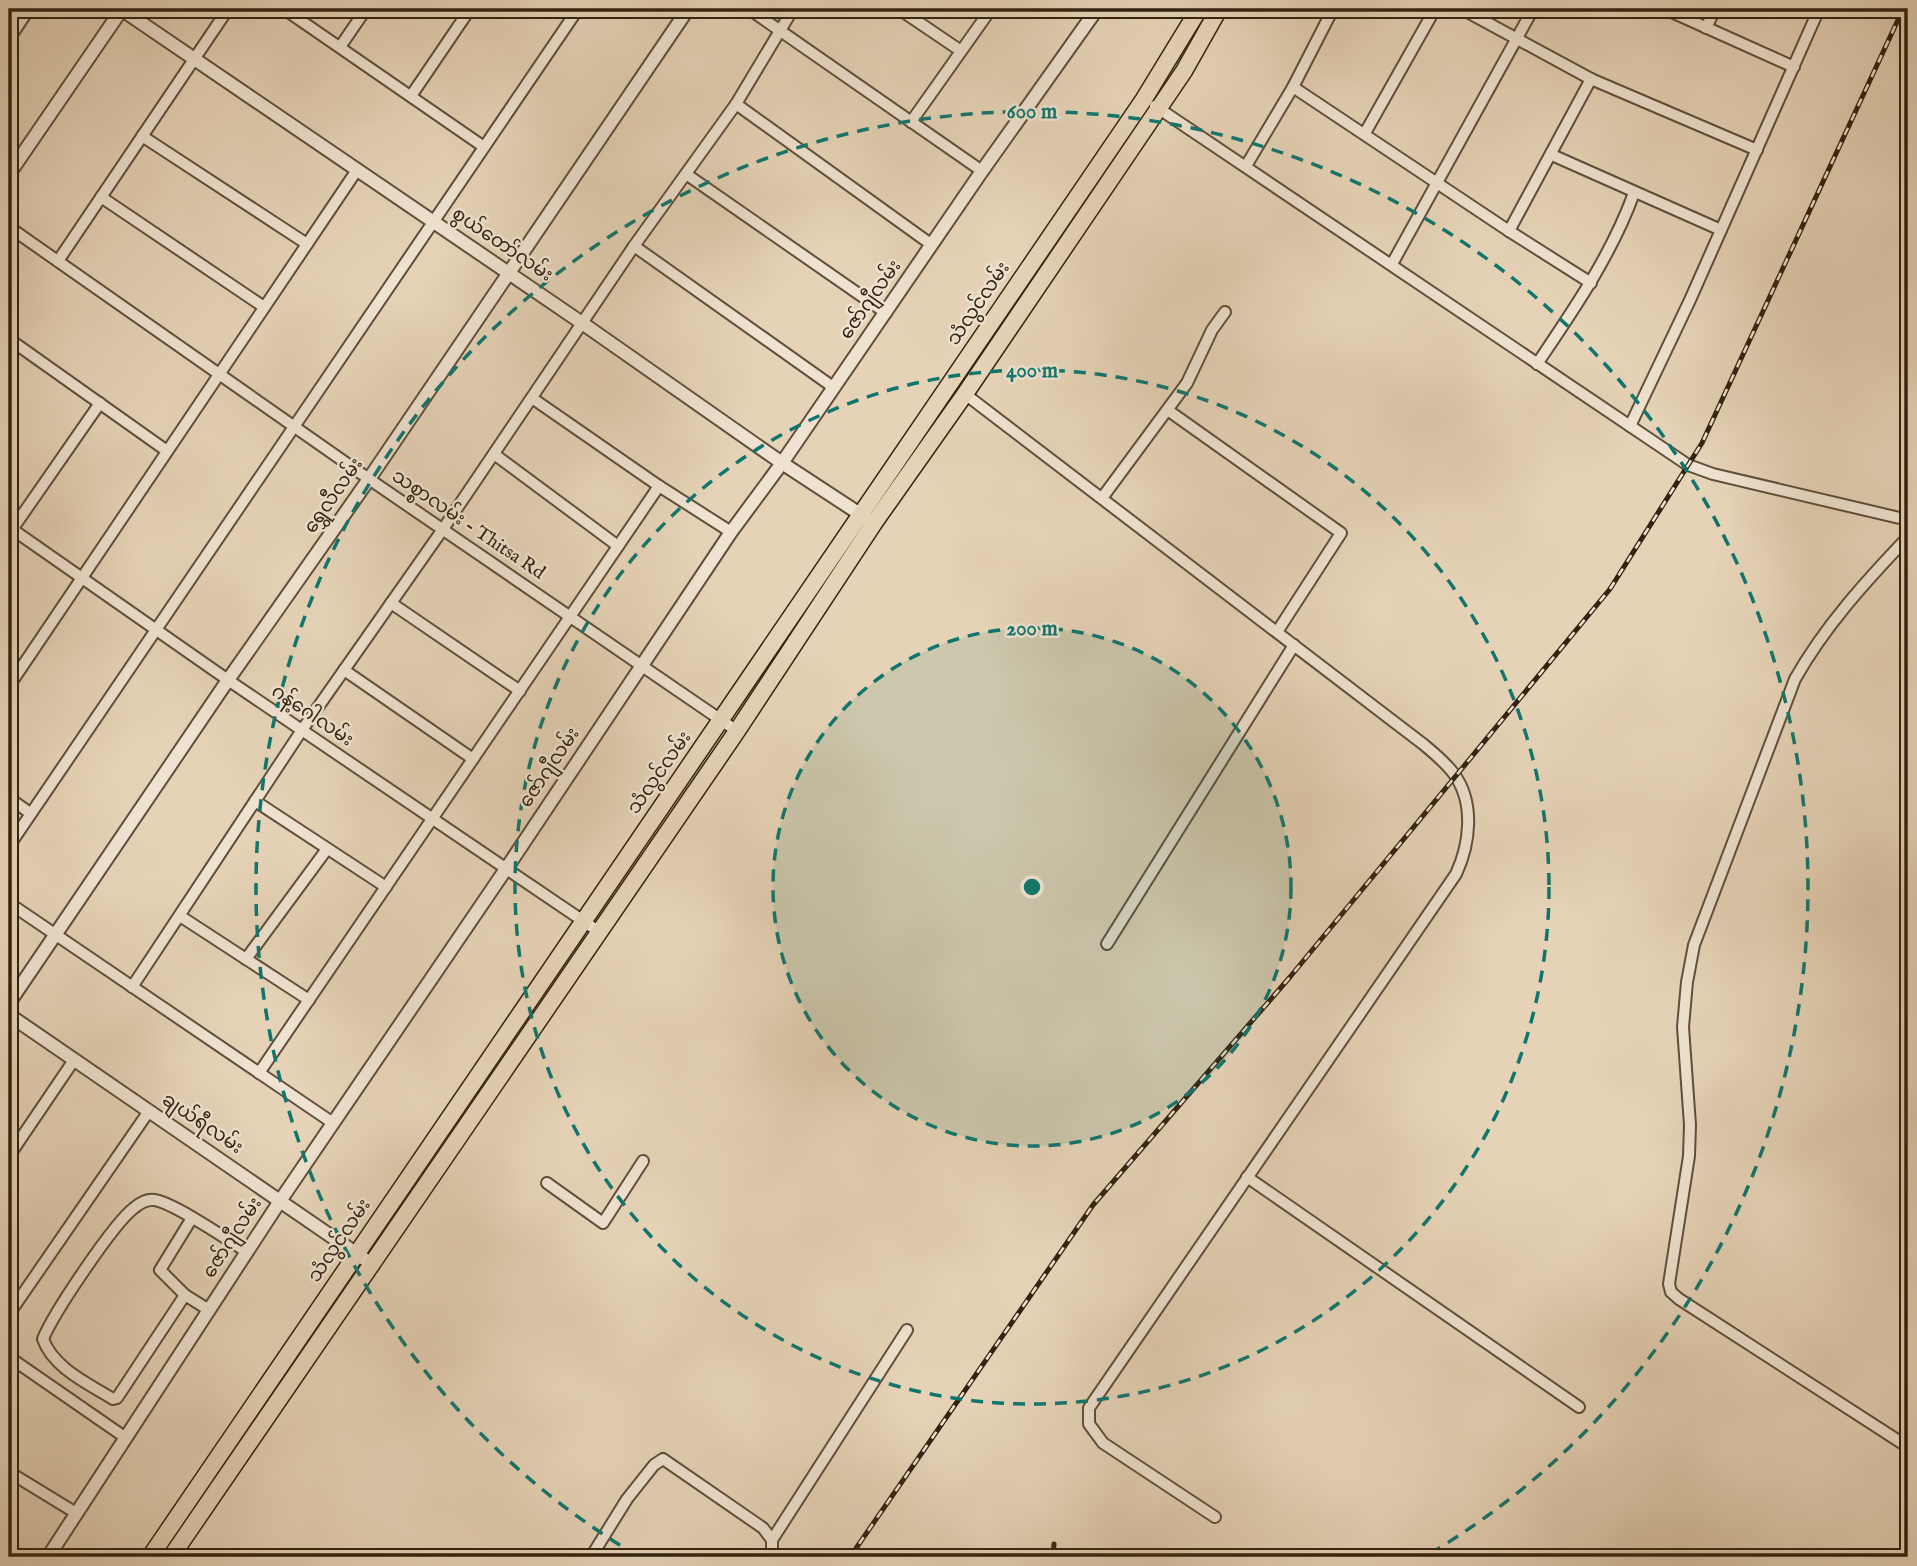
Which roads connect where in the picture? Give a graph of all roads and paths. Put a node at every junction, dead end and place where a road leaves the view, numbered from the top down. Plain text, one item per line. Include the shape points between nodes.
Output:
1 (30, 9) edge
2 (122, 9) edge
3 (228, 9) edge
4 (284, 9) edge
5 (366, 9) edge
6 (470, 9) edge
7 (578, 9) edge
8 (688, 9) edge
9 (748, 9) edge
10 (793, 9) edge
11 (899, 9) edge
12 (991, 9) edge
13 (1097, 9) edge
14 (1199, 9) edge
15 (1219, 9) edge
16 (1333, 9) edge
17 (1435, 9) edge
18 (1462, 9) edge
19 (1533, 9) edge
20 (1665, 9) edge
21 (1715, 9) edge
22 (1819, 9) edge
23 (1706, 28) junction
24 (781, 31) junction
25 (9, 39) edge
26 (1516, 39) junction
27 (340, 47) junction
28 (961, 51) junction
29 (194, 58) junction
30 (1794, 67) junction
31 (1591, 79) junction
32 (1293, 87) junction
33 (411, 96) junction
34 (1144, 99) junction
35 (736, 104) junction
36 (1158, 108) junction
37 (911, 122) junction
38 (1365, 134) junction
39 (142, 136) junction
40 (484, 147) junction
41 (1756, 150) junction
42 (1552, 155) junction
43 (1246, 166) junction
44 (357, 170) junction
45 (982, 171) junction
46 (9, 174) edge
47 (686, 174) junction
48 (1437, 182) junction
49 (1634, 193) junction
50 (101, 197) junction
51 (434, 222) junction
52 (9, 227) edge
53 (1721, 230) junction
54 (1508, 231) junction
55 (307, 244) junction
56 (932, 245) junction
57 (634, 246) junction
58 (58, 261) junction
59 (1392, 264) junction
60 (508, 272) junction
61 (1591, 283) junction
62 (264, 307) junction
63 (999, 311) junction
64 (1225, 312) dead end
65 (886, 313) junction
66 (1014, 321) junction
67 (582, 323) junction
68 (9, 339) edge
69 (1537, 365) junction
70 (219, 374) junction
71 (833, 387) junction
72 (965, 394) junction
73 (532, 398) junction
74 (100, 403) junction
75 (1169, 411) junction
76 (1630, 426) junction
77 (295, 427) junction
78 (167, 451) junction
79 (494, 454) junction
80 (782, 463) junction
81 (369, 479) junction
82 (659, 486) junction
83 (1102, 498) junction
84 (867, 519) junction
85 (1908, 520) edge
86 (443, 529) junction
87 (10, 530) edge
88 (730, 532) junction
89 (1908, 537) edge
90 (618, 546) junction
91 (82, 578) junction
92 (391, 603) junction
93 (570, 617) junction
94 (155, 629) junction
95 (1277, 632) junction
96 (1294, 645) junction
97 (642, 664) junction
98 (344, 670) junction
99 (228, 680) junction
100 (9, 686) edge
101 (520, 691) junction
102 (722, 720) junction
103 (302, 730) junction
104 (737, 731) junction
105 (473, 759) junction
106 (9, 798) edge
107 (255, 802) junction
108 (30, 813) junction
109 (433, 819) junction
110 (9, 846) edge
111 (327, 849) junction
112 (506, 869) junction
113 (386, 887) junction
114 (9, 903) edge
115 (180, 916) junction
116 (584, 921) junction
117 (598, 932) junction
118 (56, 935) junction
119 (1107, 944) dead end
120 (246, 959) junction
121 (132, 987) junction
122 (309, 1000) junction
123 (9, 1003) edge
124 (9, 1015) edge
125 (74, 1060) junction
126 (259, 1073) junction
127 (472, 1085) junction
128 (487, 1096) junction
129 (149, 1111) junction
130 (333, 1123) junction
131 (9, 1156) edge
132 (643, 1161) dead end
133 (1248, 1177) junction
134 (547, 1183) dead end
135 (280, 1201) junction
136 (192, 1218) junction
137 (247, 1252) junction
138 (357, 1253) junction
139 (373, 1265) junction
140 (185, 1295) junction
141 (209, 1310) junction
142 (9, 1314) edge
143 (907, 1331) dead end
144 (9, 1357) edge
145 (1579, 1407) dead end
146 (126, 1438) junction
147 (1908, 1447) edge
148 (211, 1466) junction
149 (9, 1472) edge
150 (226, 1477) junction
151 (76, 1513) junction
152 (1215, 1517) dead end
153 (772, 1540) junction
154 (48, 1557) edge
155 (150, 1557) edge
156 (171, 1557) edge
157 (591, 1557) edge
158 (772, 1557) edge

1 - 25 street
2 - 29 street, စွယ်တော်လမ်း
2 - 46 street
3 - 29 street
4 - 27 street
5 - 27 street
6 - 33 street
7 - 40 street
8 - 60 street, ရွှေလီလမ်း
9 - 24 street
10 - 24 street
11 - 28 street
12 - 28 street
13 - 45 street, ဇော်ဂျီလမ်း
14 - 34 main road, သံလွင်လမ်း
15 - 36 main road, သံလွင်လမ်း
16 - 32 street
17 - 38 street
18 - 26 street
19 - 26 street
20 - 23 street
21 - 23 street
22 - 30 street
23 - 30 street
24 - 35 street
24 - 37 street
26 - 31 street
26 - 48 street
27 - 33 street
28 - 37 street
29 - 39 street
29 - 44 street, စွယ်တော်လမ်း
30 - 41 street
31 - 41 street
31 - 42 street
32 - 38 street
32 - 43 street
33 - 40 street
34 - 36 street
34 - 63 main road, သံလွင်လမ်း
35 - 47 street
35 - 56 street
36 - 43 street
36 - 66 main road, သံလွင်လမ်း
37 - 45 street
38 - 48 street
39 - 50 street
39 - 55 street
40 - 51 street
41 - 53 street
42 - 49 street
42 - 54 street
43 - 59 street
44 - 51 street, စွယ်တော်လမ်း
44 - 55 street
45 - 56 street, ဇော်ဂျီလမ်း
47 - 57 street
47 - 65 street
48 - 54 street
48 - 59 street
49 - 53 street
49 - 61 street
50 - 58 street
50 - 62 street
51 - 60 street, စွယ်တော်လမ်း
51 - 77 street
52 - 58 street, သစ္စာလမ်း - Thitsa Rd
53 - 76 street
54 - 61 street
55 - 62 street
56 - 65 street, ဇော်ဂျီလမ်း
57 - 67 street
57 - 71 street
58 - 70 street, သစ္စာလမ်း - Thitsa Rd
59 - 69 street
60 - 67 street, စွယ်တော်လမ်း
60 - 81 street, ရွှေလီလမ်း
61 - 69 street
62 - 70 street
63 - 66 main road
63 - 84 main road, သံလွင်လမ်း
64 - 75 street
65 - 71 street, ဇော်ဂျီလမ်း
66 - 72 main road, သံလွင်လမ်း
67 - 73 street
67 - 80 street, စွယ်တော်လမ်း
68 - 74 street
69 - 76 street
70 - 77 street, သစ္စာလမ်း - Thitsa Rd
70 - 78 street
71 - 80 street, ဇော်ဂျီလမ်း
72 - 83 street
72 - 84 main road, သံလွင်လမ်း
73 - 79 street
73 - 82 street
74 - 78 street
74 - 87 street
75 - 83 street
75 - 95 street via 1341,533
76 - 85 street via 1696,468
77 - 81 street, သစ္စာလမ်း - Thitsa Rd
77 - 94 street
78 - 91 street
79 - 86 street
79 - 90 street
80 - 84 street, စွယ်တော်လမ်း
80 - 88 street, ဇော်ဂျီလမ်း
81 - 86 street, သစ္စာလမ်း - Thitsa Rd
81 - 99 street, ရွှေလီလမ်း
82 - 88 street
82 - 90 street
83 - 95 street
84 - 102 main road, သံလွင်လမ်း
84 - 104 main road, သံလွင်လမ်း
86 - 92 street
86 - 93 street, သစ္စာလမ်း - Thitsa Rd
87 - 91 street, ဂန့်ဂေါလမ်း
88 - 97 street, ဇော်ဂျီလမ်း
89 - 147 street via 1831,624 1796,679 1694,945 1683,1027 1689,1156 1669,1284 1679,1299
90 - 93 street
91 - 94 street, ဂန့်ဂေါလမ်း
91 - 100 street
92 - 98 street
92 - 101 street
93 - 97 street, သစ္စာလမ်း - Thitsa Rd
93 - 101 street
94 - 99 street, ဂန့်ဂေါလမ်း
94 - 108 street
95 - 96 street
96 - 119 street
96 - 133 street via 1443,761 1465,798 1468,832 1456,874
97 - 102 street, သစ္စာလမ်း - Thitsa Rd
97 - 112 street, ဇော်ဂျီလမ်း
98 - 103 street
98 - 105 street
99 - 103 street, ဂန့်ဂေါလမ်း
99 - 118 street, ရွှေလီလမ်း
101 - 105 street
102 - 104 street, သစ္စာလမ်း - Thitsa Rd
102 - 116 main road, သံလွင်လမ်း
103 - 107 street
103 - 109 street, ဂန့်ဂေါလမ်း
104 - 117 main road, သံလွင်လမ်း
105 - 109 street
106 - 108 street
107 - 111 street
107 - 115 street
108 - 110 street
109 - 112 street, ဂန့်ဂေါလမ်း
109 - 113 street
111 - 113 street
111 - 120 street
112 - 116 street, ဂန့်ဂေါလမ်း
112 - 130 street, ဇော်ဂျီလမ်း
113 - 122 street
114 - 118 street
115 - 120 street
115 - 121 street
116 - 117 street, ဂန့်ဂေါလမ်း
116 - 127 main road, သံလွင်လမ်း
117 - 128 main road, သံလွင်လမ်း
118 - 121 street
118 - 123 street, ရွှေလီလမ်း
120 - 122 street
121 - 126 street
122 - 126 street
124 - 125 street, ချယ်ရီလမ်း
125 - 129 street, ချယ်ရီလမ်း
125 - 131 street
126 - 130 street
127 - 128 main road
127 - 138 main road, သံလွင်လမ်း
128 - 139 main road, သံလွင်လမ်း
129 - 135 street, ချယ်ရီလမ်း
129 - 142 street
130 - 135 street, ဇော်ဂျီလမ်း
132 - 134 street via 603,1223
133 - 145 street
133 - 152 street via 1088,1415 1103,1443
135 - 137 street, ဇော်ဂျီလမ်း
135 - 138 street, ချယ်ရီလမ်း
136 - 137 street
136 - 140 street via 160,1270
136 - 140 street via 155,1200 133,1209 43,1339 47,1350 74,1374 117,1398
137 - 141 street, ဇော်ဂျီလမ်း
138 - 139 street, ချယ်ရီလမ်း
138 - 148 main road, သံလွင်လမ်း
139 - 150 main road, သံလွင်လမ်း
140 - 141 street
141 - 146 street, ဇော်ဂျီလမ်း
143 - 153 street
144 - 146 street
146 - 151 street, ဇော်ဂျီလမ်း
148 - 150 main road
148 - 155 main road, သံလွင်လမ်း
149 - 151 street
150 - 156 main road, သံလွင်လမ်း
151 - 154 street, ဇော်ဂျီလမ်း
153 - 157 street via 763,1528 663,1459 627,1499
153 - 158 street

